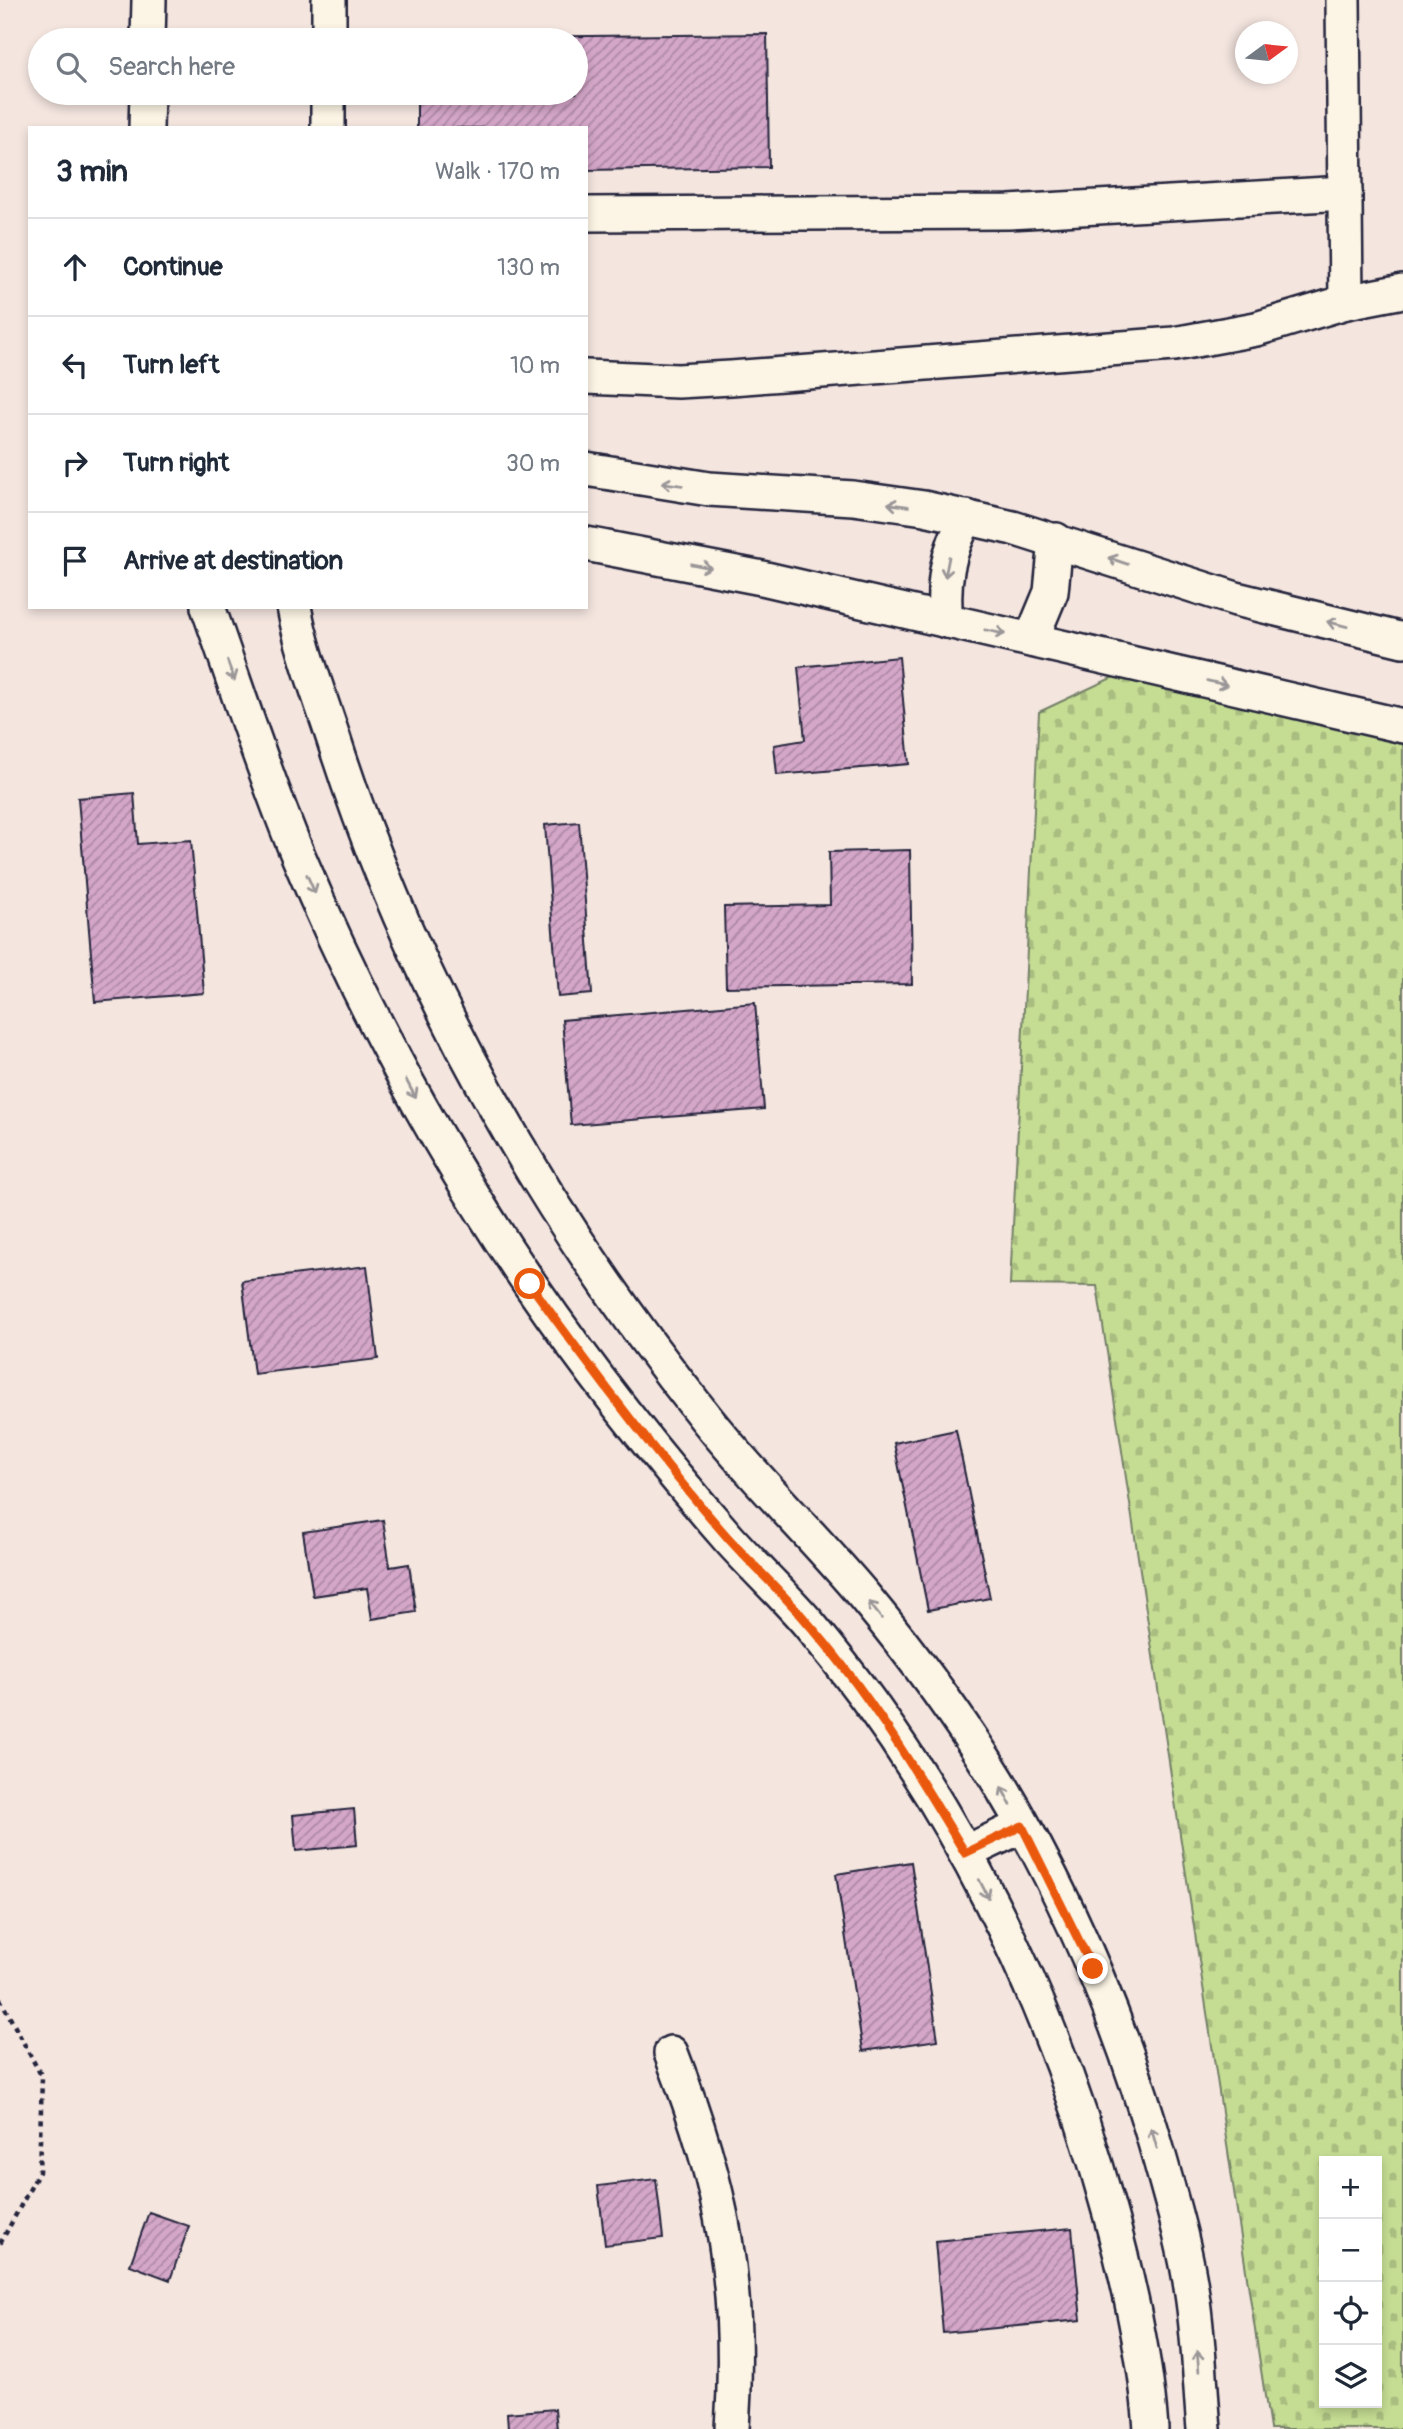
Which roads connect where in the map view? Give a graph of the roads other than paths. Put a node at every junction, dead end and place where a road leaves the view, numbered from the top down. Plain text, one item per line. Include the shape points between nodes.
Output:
1 (149, 0) edge
2 (329, 0) edge
3 (1343, 0) edge
4 (148, 28) edge
5 (328, 28) edge
6 (147, 105) edge
7 (328, 105) edge
8 (146, 126) edge
9 (328, 126) edge
10 (1346, 193) junction
11 (588, 214) edge
12 (1403, 291) edge
13 (1346, 302) junction
14 (588, 377) edge
15 (588, 470) edge
16 (967, 517) junction
17 (1056, 540) junction
18 (588, 544) edge
19 (209, 609) edge
20 (294, 609) edge
21 (946, 621) junction
22 (1031, 640) junction
23 (1403, 640) edge
24 (1403, 726) edge
25 (1022, 1826) junction
26 (965, 1853) junction
27 (671, 2053) dead end
28 (732, 2429) edge
29 (1150, 2429) edge
30 (1204, 2429) edge

1 - 4 street
2 - 5 street
3 - 10 street
6 - 8 street
7 - 9 street
10 - 11 street via 1009,212
10 - 13 street
12 - 13 street
13 - 14 street via 1255,328 1174,344 731,379
16 -> 15 street via 853,498 709,489
16 - 17 street
16 -> 21 street via 945,575
17 - 22 street via 1051,592
23 -> 17 street via 1199,588
18 -> 21 street via 762,578
19 -> 26 street via 296,849 335,940 419,1105 476,1201 586,1362 652,1448 807,1621 864,1695
25 -> 20 street via 998,1782 863,1594 714,1428 634,1324 506,1125 403,926 360,823
21 -> 22 street
22 -> 24 street
25 - 26 street
30 -> 25 street via 1192,2293 1152,2128 1093,1969
26 -> 29 street via 1047,2022 1075,2099 1122,2257
27 - 28 street via 700,2128 721,2206 733,2286 736,2366

